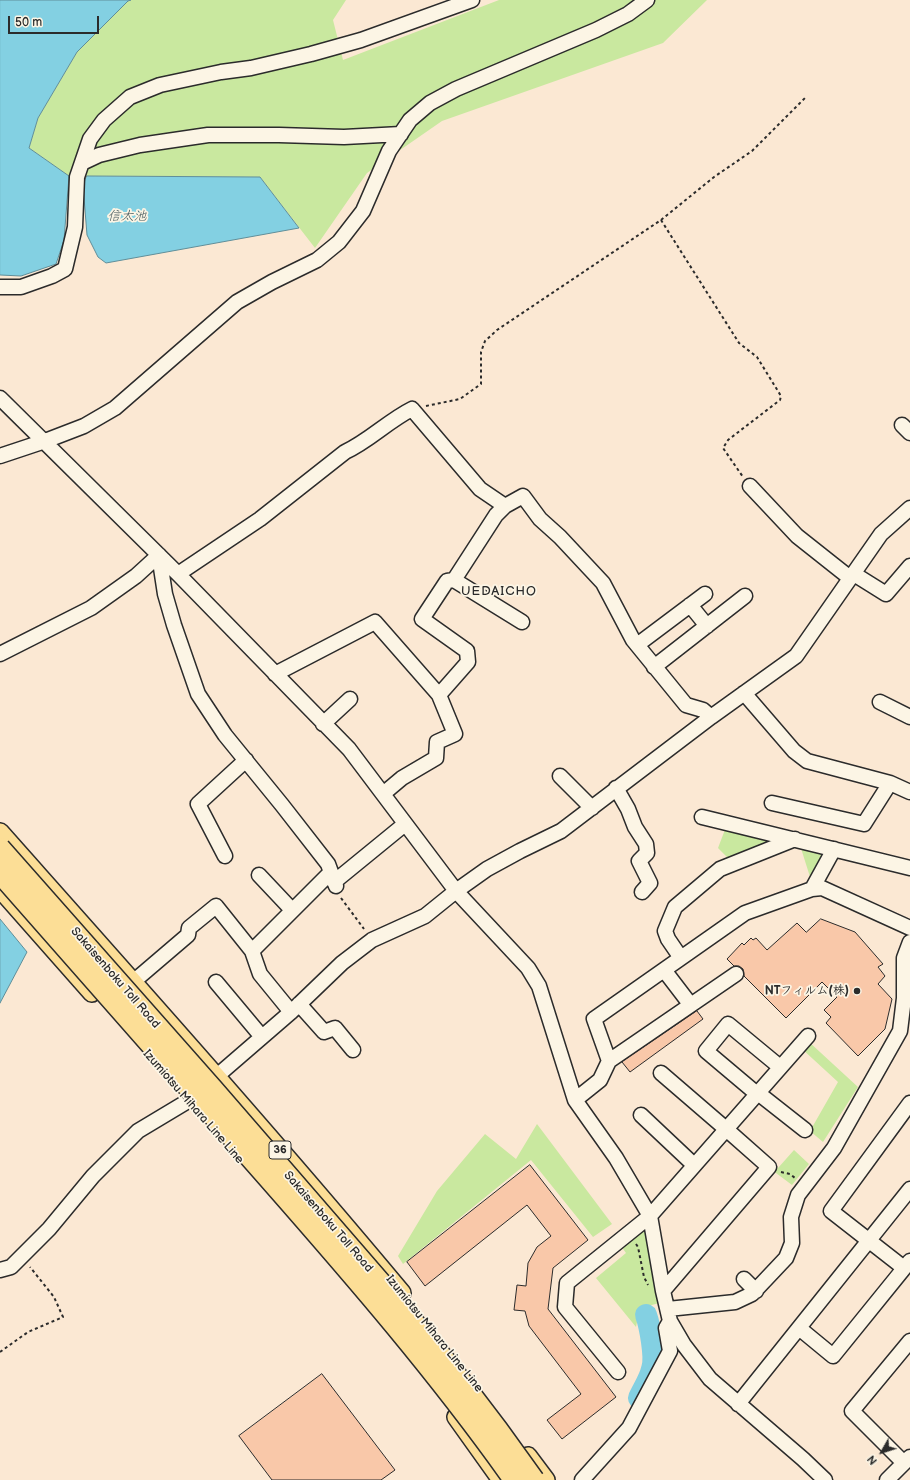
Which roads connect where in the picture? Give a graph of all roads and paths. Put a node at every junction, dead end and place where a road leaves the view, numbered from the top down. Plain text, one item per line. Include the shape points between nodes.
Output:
1 (472, 0) edge
2 (647, 0) edge
3 (805, 98) dead end
4 (400, 134) junction
5 (82, 163) junction
6 (661, 220) junction
7 (0, 286) edge
8 (0, 398) edge
9 (412, 409) junction
10 (45, 441) junction
11 (0, 456) edge
12 (750, 486) joint
13 (505, 506) junction
14 (910, 508) edge
15 (159, 555) junction
16 (910, 566) edge
17 (178, 574) junction
18 (852, 576) junction
19 (454, 580) junction
20 (705, 594) dead end
21 (745, 596) dead end
22 (690, 605) junction
23 (522, 622) dead end
24 (706, 626) junction
25 (637, 645) junction
26 (0, 654) edge
27 (654, 667) junction
28 (276, 674) junction
29 (744, 693) junction
30 (439, 695) junction
31 (350, 699) dead end
32 (880, 702) dead end
33 (711, 717) junction
34 (910, 717) edge
35 (323, 724) junction
36 (246, 760) junction
37 (560, 776) dead end
38 (890, 783) junction
39 (616, 788) junction
40 (910, 792) edge
41 (383, 794) junction
42 (772, 803) dead end
43 (592, 808) junction
44 (702, 817) dead end
45 (405, 824) junction
46 (0, 832) edge
47 (794, 839) junction
48 (0, 848) edge
49 (834, 849) junction
50 (225, 856) dead end
51 (910, 868) edge
52 (0, 873) edge
53 (259, 875) dead end
54 (333, 880) junction
55 (0, 889) edge
56 (812, 889) junction
57 (456, 891) junction
58 (642, 892) dead end
59 (292, 910) junction
60 (908, 923) edge
61 (372, 940) junction
62 (910, 942) edge
63 (252, 950) junction
64 (681, 958) junction
65 (664, 970) junction
66 (736, 974) dead end
67 (133, 982) junction
68 (216, 982) dead end
69 (690, 1004) junction
70 (295, 1008) junction
71 (808, 1036) dead end
72 (262, 1037) junction
73 (353, 1050) dead end
74 (609, 1061) junction
75 (780, 1067) junction
76 (661, 1073) dead end
77 (216, 1076) junction
78 (758, 1093) junction
79 (574, 1100) junction
80 (188, 1101) junction
81 (908, 1109) edge
82 (642, 1115) dead end
83 (726, 1129) junction
84 (805, 1130) dead end
85 (694, 1165) junction
86 (910, 1189) edge
87 (650, 1216) junction
88 (868, 1240) junction
89 (635, 1242) dead end
90 (22, 1256) junction
91 (907, 1265) edge
92 (0, 1270) edge
93 (644, 1277) dead end
94 (744, 1279) dead end
95 (663, 1291) junction
96 (756, 1291) junction
97 (669, 1315) junction
98 (798, 1328) junction
99 (910, 1341) edge
100 (0, 1352) edge
101 (618, 1372) dead end
102 (738, 1404) junction
103 (907, 1460) edge
104 (501, 1480) edge
105 (514, 1480) edge
106 (534, 1480) edge
107 (546, 1480) edge
108 (582, 1480) edge
109 (825, 1480) edge
110 (887, 1480) edge

1 - 5 street via 361,40 251,68 160,85 138,94 104,120 90,139
2 - 4 street via 628,14 596,30 456,89 430,103 410,120
3 - 6 path via 752,151 714,177
4 - 5 street via 344,137 208,135 140,145 99,155
4 - 10 street via 363,211 339,242 317,260 237,302 115,408 84,426
5 - 7 street via 76,177 75,227 65,269 21,287
6 - 9 path via 485,340 481,352 481,384 460,399
6 - 12 path via 739,343 757,357 781,396 780,400 728,440 723,448
8 - 10 street
9 - 13 street via 480,489
9 - 17 street via 345,452 260,519
10 - 11 street
10 - 15 street
12 - 18 street via 797,536
13 - 19 street via 496,515
13 - 25 street via 523,496 540,519 603,583
14 - 18 street via 881,534
15 - 17 street
15 - 26 street via 136,576 91,608
15 - 36 street via 165,594 198,694 225,735
16 - 18 street via 886,594
17 - 28 street
18 - 29 street via 796,656
19 - 23 street
19 - 30 street via 447,581 422,619 467,651 468,662
20 - 22 street
21 - 24 street
22 - 24 street
22 - 25 street
24 - 27 street
25 - 27 street
27 - 33 street via 686,705 703,710
28 - 30 street via 375,622
28 - 35 street
29 - 33 street
29 - 38 street via 794,751 807,761
30 - 41 street via 455,734 437,742 436,758 402,778
31 - 35 street
32 - 34 street
33 - 39 street
35 - 41 street via 349,749
36 - 50 street via 198,804
36 - 54 street via 328,864
37 - 43 street
38 - 40 street
38 - 42 street via 864,824
39 - 43 street
39 - 58 street via 646,844 647,853 639,861 650,883
41 - 45 street
43 - 57 street via 561,831 487,869
44 - 47 street
45 - 54 street
45 - 57 street
46 - 67 main road, Izumiotsu Mihara Line Line / 36
47 - 49 street
47 - 64 street via 720,869 675,907 665,930
48 - 106 highway, Sakaisenboku Toll Road, bridge via 394,1298
49 - 51 street
49 - 56 street
52 - 105 highway, Sakaisenboku Toll Road, bridge via 379,1306 434,1373
53 - 59 street
54 - 59 street
54 - 61 path via 337,893
55 - 80 main road, Izumiotsu Mihara Line Line
56 - 60 street via 822,888
56 - 64 street via 745,913
57 - 61 street via 425,916
57 - 79 street via 528,968 539,986
59 - 63 street
61 - 70 street via 342,963
62 - 96 street via 904,958 904,998 900,1031 834,1148 798,1195 791,1217 792,1243 786,1258
63 - 67 street via 216,906 189,928 188,935
63 - 70 street via 260,974
64 - 65 street
65 - 69 street
65 - 74 street via 594,1019
66 - 69 street
67 - 77 main road, Izumiotsu Mihara Line Line / 36
68 - 72 street
69 - 74 street
70 - 72 street
70 - 73 street via 324,1032 335,1028
71 - 75 street
72 - 77 street
74 - 79 street via 600,1080
75 - 78 street
75 - 78 street via 728,1024 706,1051
76 - 83 street
77 - 80 street
77 - 107 main road, Izumiotsu Mihara Line Line / 36 via 416,1309
78 - 83 street
78 - 84 street
79 - 87 street via 616,1158
80 - 90 street via 138,1131 93,1176 49,1229
80 - 104 main road, Izumiotsu Mihara Line Line via 386,1330 453,1413
81 - 88 street via 831,1211
82 - 85 street
83 - 85 street
83 - 95 street via 769,1167
85 - 87 street
86 - 88 street
87 - 95 street
87 - 101 street via 567,1283 565,1307
88 - 91 street
88 - 98 street
89 - 93 path
90 - 92 street via 10,1267
90 - 100 path via 54,1297 63,1317 28,1332
91 - 98 street via 833,1356
94 - 96 street
95 - 97 street
96 - 97 street via 735,1302
97 - 102 street via 684,1345 710,1379
97 - 108 street via 666,1328 670,1351 630,1428
98 - 102 street
99 - 103 street via 852,1411
102 - 109 street
103 - 110 street

